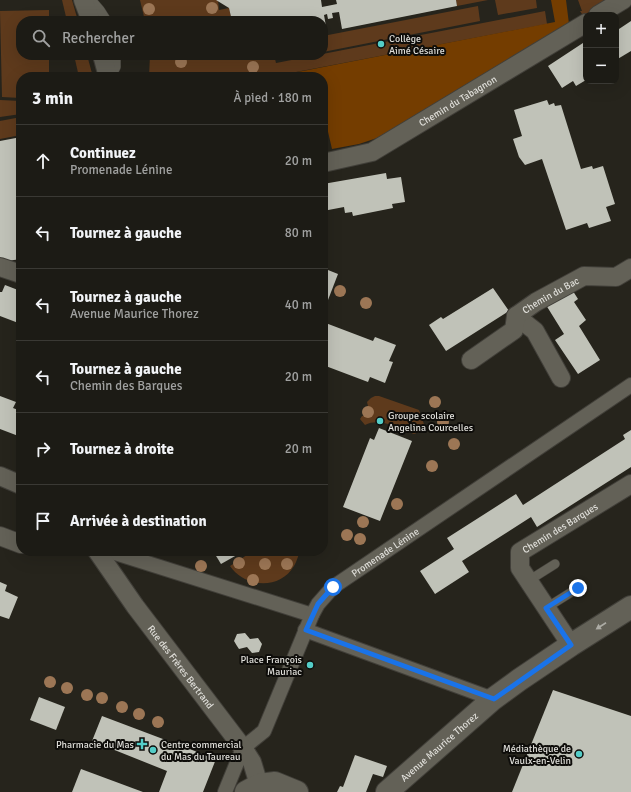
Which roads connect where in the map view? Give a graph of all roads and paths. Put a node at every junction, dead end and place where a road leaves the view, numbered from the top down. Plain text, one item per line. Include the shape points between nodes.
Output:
1 (623, 0) edge
2 (90, 1) edge
3 (603, 12) edge
4 (91, 16) edge
5 (94, 16) edge
6 (104, 16) edge
7 (583, 24) edge
8 (103, 60) edge
9 (116, 60) edge
10 (107, 72) edge
11 (114, 72) edge
12 (328, 162) edge
13 (0, 267) edge
14 (631, 268) edge
15 (16, 272) edge
16 (516, 316) junction
17 (471, 360) dead end
18 (561, 378) dead end
19 (631, 384) edge
20 (0, 476) edge
21 (16, 483) edge
22 (631, 484) edge
23 (0, 536) edge
24 (16, 542) edge
25 (100, 556) edge
26 (125, 556) edge
27 (555, 564) dead end
28 (528, 581) junction
29 (578, 588) dead end
30 (631, 607) edge
31 (546, 608) junction
32 (312, 615) junction
33 (306, 630) junction
34 (571, 645) junction
35 (494, 699) junction
36 (243, 748) junction
37 (255, 790) edge
38 (226, 792) edge
39 (297, 792) edge
40 (387, 792) edge

1 - 3 street
2 - 4 street
2 - 5 street
2 - 6 lane
7 - 12 street, Chemin du Tabagnon via 372,152
8 - 10 street
9 - 11 lane
13 - 15 street
14 - 16 street, Chemin du Bac via 616,277 584,276
16 - 17 street, Chemin du Bac via 514,330
16 - 18 street, Chemin du Bac via 535,331
19 - 32 street, Promenade Lénine via 333,587
20 - 21 street
22 - 28 street, Chemin des Barques via 520,552 520,568
23 - 24 street
25 - 36 street, Rue des Frères Bertrand via 135,606
26 - 32 street
27 - 28 lane
28 - 31 street, Chemin des Barques
29 - 31 lane
30 -> 34 street, Avenue Maurice Thorez
31 - 34 street, Chemin des Barques
32 - 33 street, Promenade Lénine
33 - 35 street
33 - 36 street, Promenade Lénine via 264,731
34 - 35 street, Avenue Maurice Thorez
35 - 40 street, Avenue Maurice Thorez
36 - 37 street, Rue des Frères Bertrand via 252,762
36 - 38 street, Promenade Lénine
37 - 39 street via 274,783

